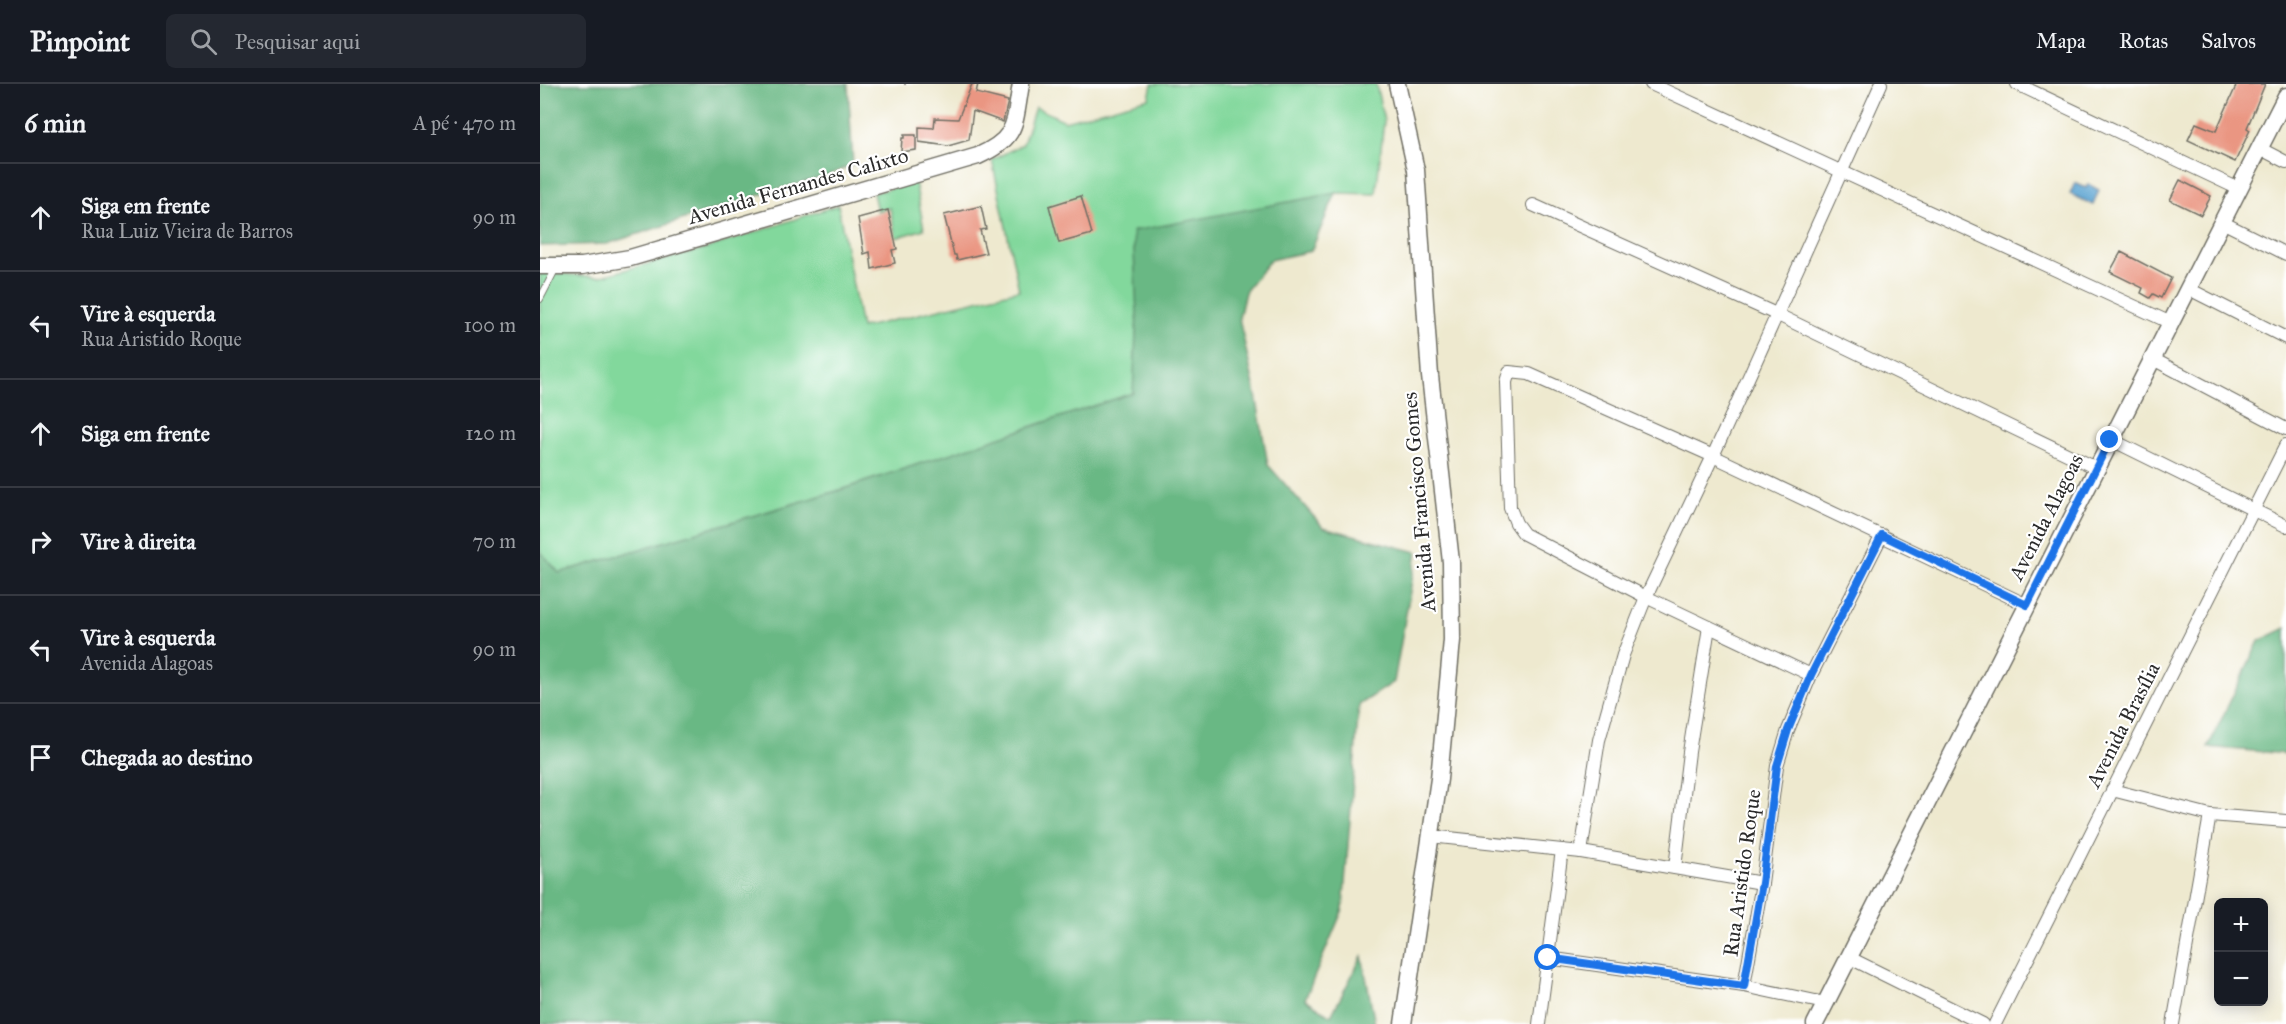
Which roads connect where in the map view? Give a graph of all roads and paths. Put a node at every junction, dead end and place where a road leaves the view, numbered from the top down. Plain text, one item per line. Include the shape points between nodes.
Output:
1 (1021, 84) edge
2 (1396, 84) edge
3 (1651, 84) edge
4 (1881, 84) edge
5 (2017, 84) edge
6 (2286, 96) edge
7 (2259, 148) junction
8 (2286, 162) edge
9 (1840, 173) junction
10 (2239, 189) junction
11 (1533, 205) dead end
12 (2222, 222) junction
13 (2286, 254) edge
14 (548, 266) edge
15 (2188, 289) junction
16 (540, 299) edge
17 (1776, 314) junction
18 (2170, 323) junction
19 (2286, 338) edge
20 (2151, 358) junction
21 (2286, 429) edge
22 (2110, 440) junction
23 (2286, 445) edge
24 (1713, 456) junction
25 (2096, 468) junction
26 (2254, 511) junction
27 (2286, 526) edge
28 (1882, 535) junction
29 (1646, 597) junction
30 (2027, 605) junction
31 (1708, 627) junction
32 (1811, 675) junction
33 (2112, 790) junction
34 (2210, 815) junction
35 (2286, 821) edge
36 (1430, 836) junction
37 (1562, 850) junction
38 (1581, 852) junction
39 (1675, 868) junction
40 (1762, 883) junction
41 (1548, 958) junction
42 (1850, 958) junction
43 (1744, 986) junction
44 (1825, 1003) junction
45 (1403, 1024) edge
46 (1539, 1024) edge
47 (1815, 1024) edge
48 (1983, 1024) edge
49 (1995, 1024) edge
50 (2173, 1024) edge

1 - 14 street, Avenida Fernandes Calixto via 1008,136 998,147 978,156 630,258 582,266
2 - 36 street, Avenida Francisco Gomes via 1416,170 1430,376 1451,562 1452,640
3 - 9 street
4 - 9 street
5 - 10 street
6 - 7 street, Avenida Alagoas
7 - 8 street
7 - 10 street, Avenida Alagoas
9 - 17 street
9 - 18 street
10 - 12 street, Avenida Alagoas
11 - 17 street
12 - 13 street
12 - 15 street, Avenida Alagoas
14 - 16 lane
15 - 18 street, Avenida Alagoas
15 - 19 street
17 - 24 street
17 - 25 street
18 - 20 street, Avenida Alagoas
20 - 21 street
20 - 22 street, Avenida Alagoas
22 - 25 street, Avenida Alagoas
22 - 26 street
23 - 26 street, Avenida Brasília
24 - 28 street
24 - 29 street
24 - 29 street via 1529,374 1509,372 1506,382 1510,508 1516,523 1524,534
25 - 30 street, Avenida Alagoas
26 - 27 street
26 - 33 street, Avenida Brasília
28 - 30 street
28 - 32 street, Rua Aristido Roque
29 - 31 street
29 - 38 street via 1623,655 1599,740
30 - 42 street, Avenida Alagoas
31 - 32 street
31 - 39 street
32 - 40 street, Rua Aristido Roque via 1777,766
33 - 34 street
33 - 49 street, Avenida Brasília
34 - 35 street
34 - 50 street
36 - 37 street
36 - 45 street, Avenida Francisco Gomes
37 - 38 street
37 - 41 street
38 - 39 street
39 - 40 street
40 - 43 street, Rua Aristido Roque
41 - 43 street
41 - 46 street
42 - 44 street, Avenida Alagoas
42 - 48 street
43 - 44 street
44 - 47 street, Avenida Alagoas

